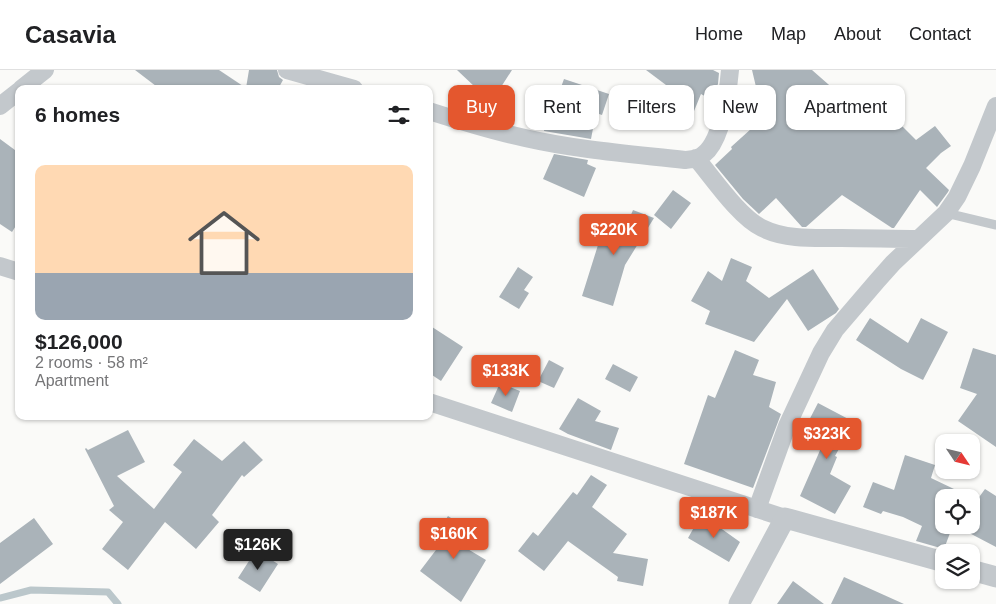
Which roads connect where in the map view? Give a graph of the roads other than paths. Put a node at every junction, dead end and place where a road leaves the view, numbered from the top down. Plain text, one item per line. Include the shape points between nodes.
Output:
1 (44, 70) edge
2 (287, 70) edge
3 (730, 70) edge
4 (26, 85) edge
5 (340, 85) edge
6 (15, 94) edge
7 (0, 106) edge
8 (996, 106) edge
9 (433, 112) edge
10 (696, 158) junction
11 (946, 213) junction
12 (996, 225) edge
13 (918, 239) junction
14 (0, 266) edge
15 (15, 271) edge
16 (433, 403) edge
17 (757, 509) junction
18 (785, 518) junction
19 (935, 560) edge
20 (980, 573) edge
21 (996, 577) edge
22 (739, 604) edge

1 - 4 street
2 - 5 street
3 - 10 street via 720,127 711,146
6 - 7 street
8 - 11 street via 972,166
9 - 10 street via 525,138 605,152 686,160
10 - 13 street via 731,201 761,228 802,238
11 - 12 lane
11 - 13 street
13 - 17 street via 835,330 787,426
14 - 15 street
16 - 17 street
17 - 18 street
18 - 19 street
18 - 22 street
20 - 21 street

